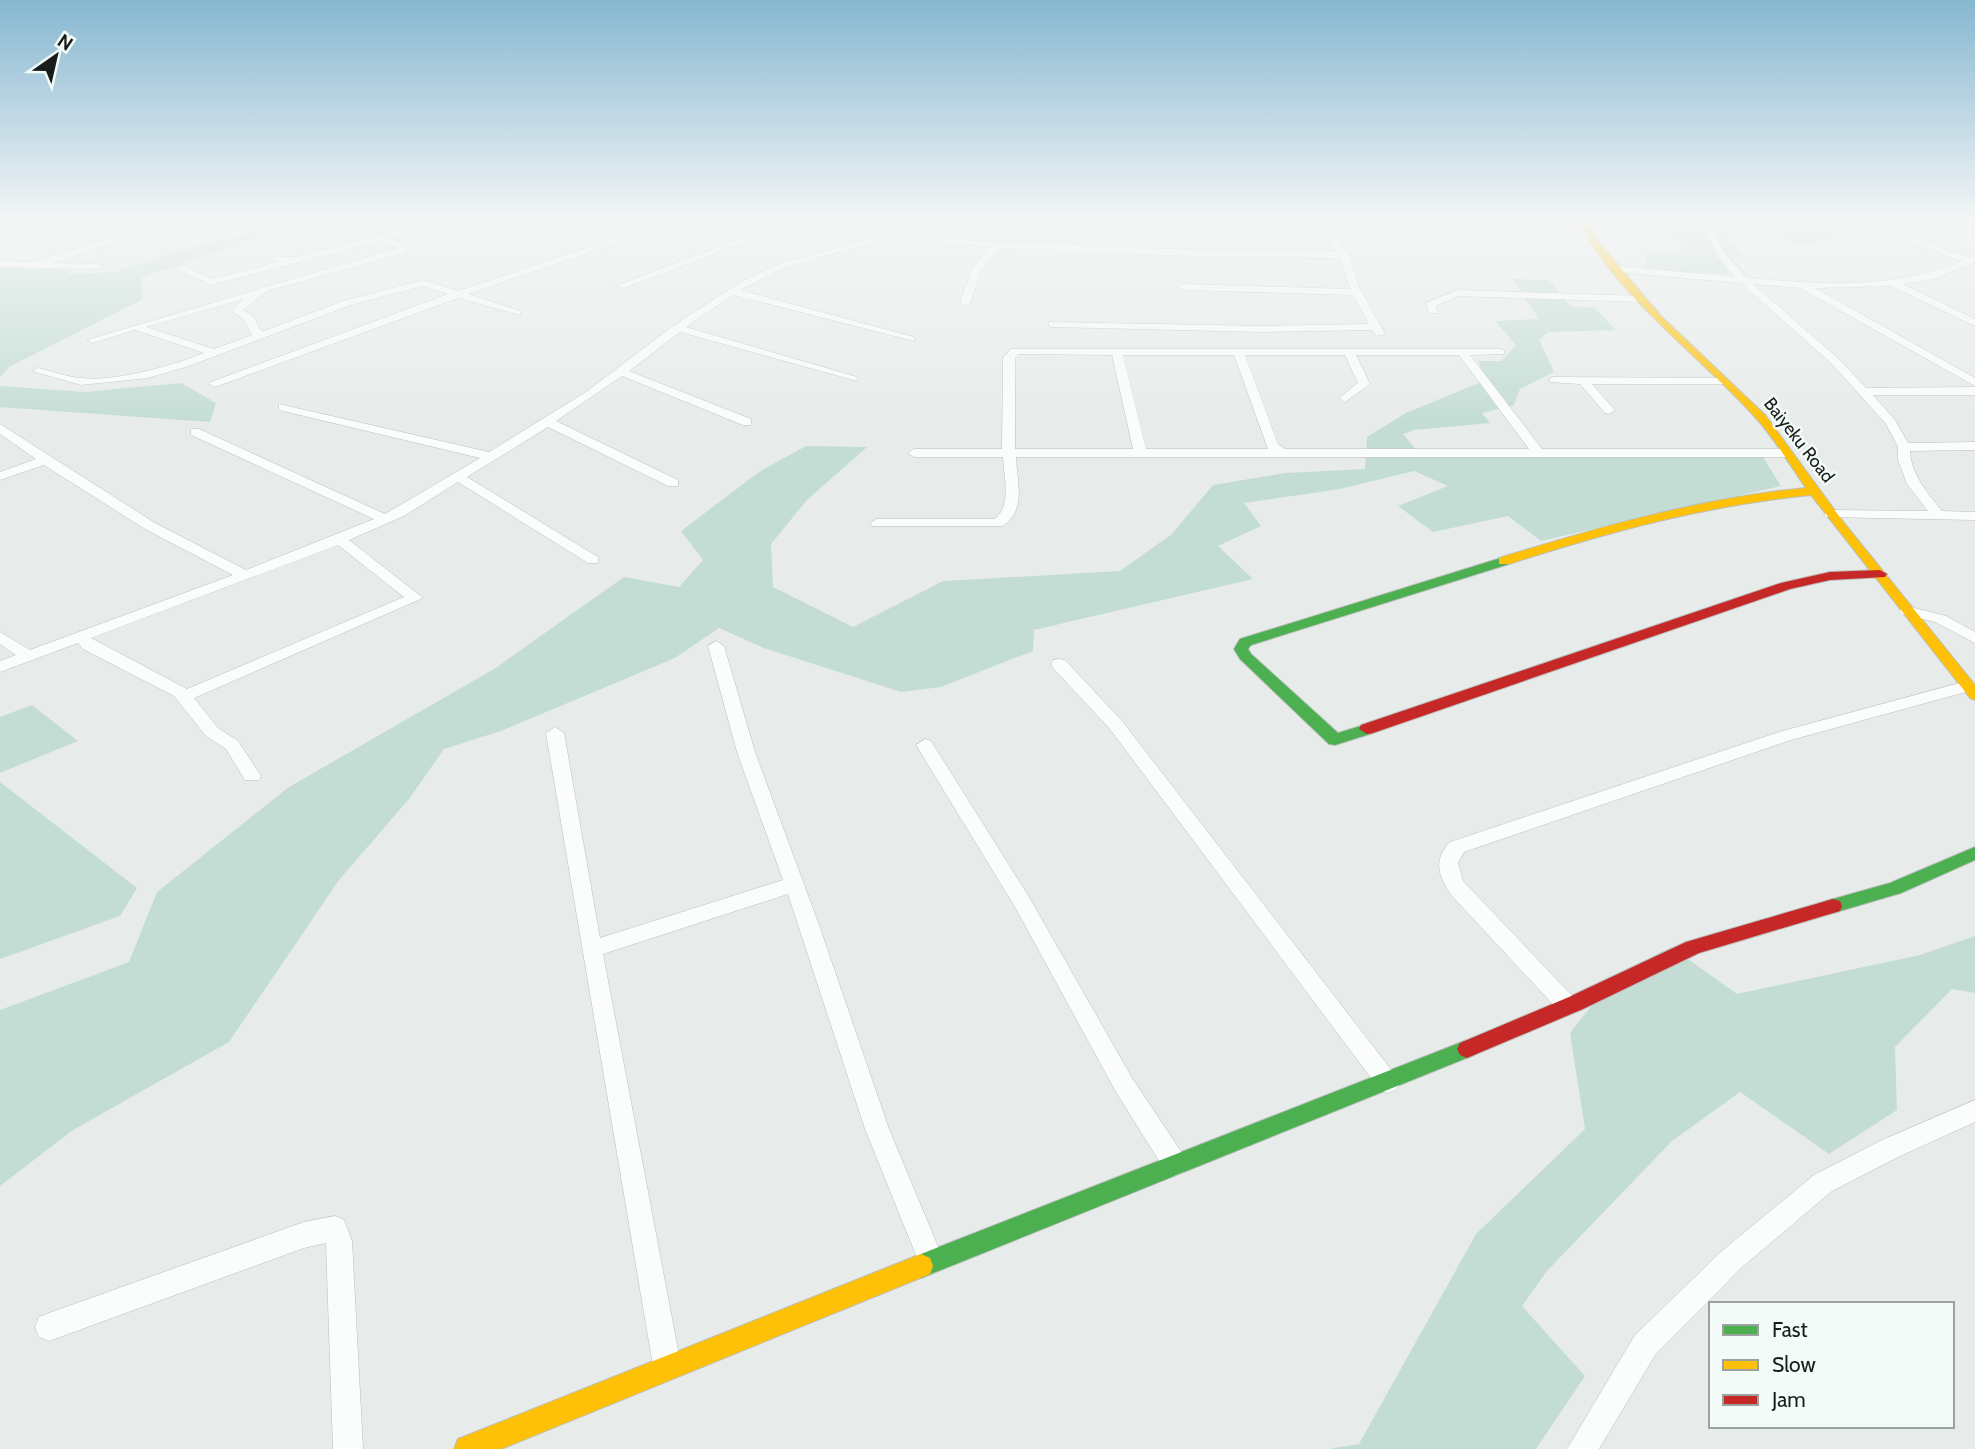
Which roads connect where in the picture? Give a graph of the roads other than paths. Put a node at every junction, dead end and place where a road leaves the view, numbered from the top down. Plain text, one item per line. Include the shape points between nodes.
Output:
1 (271, 288) edge
2 (405, 288) edge
3 (440, 288) edge
4 (475, 288) edge
5 (739, 288) edge
6 (968, 288) edge
7 (1205, 288) edge
8 (1355, 288) edge
9 (1634, 288) edge
10 (1752, 288) edge
11 (1807, 288) edge
12 (1902, 288) edge
13 (258, 292) junction
14 (731, 292) junction
15 (1357, 292) junction
16 (459, 293) junction
17 (1643, 299) junction
18 (965, 303) dead end
19 (1433, 311) dead end
20 (516, 313) dead end
21 (1975, 323) edge
22 (1053, 324) dead end
23 (135, 327) junction
24 (1377, 327) junction
25 (677, 328) junction
26 (266, 334) junction
27 (910, 339) dead end
28 (92, 340) dead end
29 (1117, 351) junction
30 (1368, 351) junction
31 (1349, 352) junction
32 (1500, 352) dead end
33 (214, 353) junction
34 (1239, 353) junction
35 (1463, 353) junction
36 (38, 372) dead end
37 (621, 372) junction
38 (853, 379) dead end
39 (1554, 380) dead end
40 (1583, 380) junction
41 (1723, 381) junction
42 (1975, 383) edge
43 (215, 384) dead end
44 (1975, 391) edge
45 (1861, 392) junction
46 (1345, 398) dead end
47 (283, 407) dead end
48 (1609, 410) dead end
49 (547, 421) junction
50 (747, 422) dead end
51 (0, 428) edge
52 (195, 432) dead end
53 (1975, 446) edge
54 (1903, 447) junction
55 (1273, 450) junction
56 (914, 453) dead end
57 (1538, 453) junction
58 (1785, 453) junction
59 (1141, 454) junction
60 (489, 456) junction
61 (1014, 457) junction
62 (45, 460) junction
63 (0, 476) edge
64 (457, 476) junction
65 (673, 483) dead end
66 (1814, 491) junction
67 (1831, 513) junction
68 (1938, 515) junction
69 (1975, 516) edge
70 (386, 519) junction
71 (877, 523) dead end
72 (339, 540) junction
73 (593, 560) dead end
74 (1880, 574) junction
75 (245, 575) junction
76 (1955, 606) dead end
77 (1908, 611) junction
78 (1940, 619) junction
79 (80, 636) junction
80 (0, 637) edge
81 (1975, 638) edge
82 (716, 646) dead end
83 (27, 656) junction
84 (1059, 664) dead end
85 (0, 667) edge
86 (1953, 669) joint
87 (1972, 684) edge
88 (184, 696) junction
89 (555, 733) dead end
90 (925, 745) dead end
91 (252, 776) dead end
92 (1975, 853) edge
93 (792, 885) junction
94 (593, 948) junction
95 (1568, 1006) junction
96 (1388, 1083) junction
97 (1975, 1111) edge
98 (1175, 1164) junction
99 (932, 1261) junction
100 (50, 1327) dead end
101 (667, 1366) junction
102 (348, 1449) edge
103 (468, 1449) edge
104 (1582, 1449) edge

1 - 13 street
2 - 26 street via 347,303
3 - 16 street
4 - 16 street
5 - 14 street
6 - 18 street
7 - 15 street
8 - 15 street
9 - 17 street, Baiyeku Road
10 - 45 street via 1829,355
11 - 42 street
12 - 21 street
13 - 23 street
13 - 26 street via 237,312 250,319 256,333
14 - 25 street
14 - 27 street
15 - 24 street
16 - 20 street
16 - 43 street
17 - 19 street via 1457,293 1433,303
17 - 41 street, Baiyeku Road
22 - 24 street
23 - 28 street
23 - 33 street
24 - 30 street via 1380,334
25 - 37 street
25 - 38 street
26 - 33 street
29 - 34 street
29 - 59 street
29 - 61 street via 1022,350 1011,354
30 - 31 street
30 - 35 street
31 - 34 street
31 - 46 street via 1364,384
32 - 35 street
33 - 36 street via 123,379 82,382
34 - 55 street
35 - 57 street
37 - 49 street
37 - 50 street
39 - 40 street
40 - 41 street
40 - 48 street
41 - 58 street, Baiyeku Road via 1761,417
44 - 45 street
45 - 54 street via 1891,423
47 - 60 street
49 - 60 street
49 - 65 street
51 - 62 street
52 - 70 street
53 - 54 street
54 - 68 street via 1914,484
55 - 57 street
55 - 59 street
56 - 61 street
57 - 58 street
58 - 66 street, Baiyeku Road
59 - 61 street
60 - 64 street
61 - 71 street via 1012,507 1002,521
62 - 63 street
62 - 75 street via 189,550
64 - 70 street
64 - 73 street
66 - 67 street, Baiyeku Road
66 - 74 street via 1770,494 1649,516 1258,636 1241,649 1335,740 1786,586 1830,576
67 - 68 street
67 - 74 street, Baiyeku Road
68 - 69 street
70 - 72 street
72 - 75 street
72 - 88 street via 415,598
74 - 77 street, Baiyeku Road
75 - 79 street
76 - 78 street
77 - 78 street
77 - 86 street, Baiyeku Road
78 - 81 street
79 - 83 street
79 - 88 street via 89,646
80 - 83 street
82 - 93 street via 746,752
83 - 85 street
84 - 96 street via 1116,725
86 - 87 street
87 - 95 street via 1785,736 1457,847 1447,864 1454,885
88 - 91 street via 212,732 232,745
89 - 94 street via 576,873
90 - 98 street
92 - 95 street via 1895,888 1693,947
93 - 94 street
93 - 99 street via 877,1129
94 - 101 street
95 - 96 street
96 - 98 street
97 - 104 street via 1823,1183 1732,1259 1645,1345
98 - 99 street
99 - 101 street
100 - 102 street via 304,1235 335,1229
101 - 103 street

